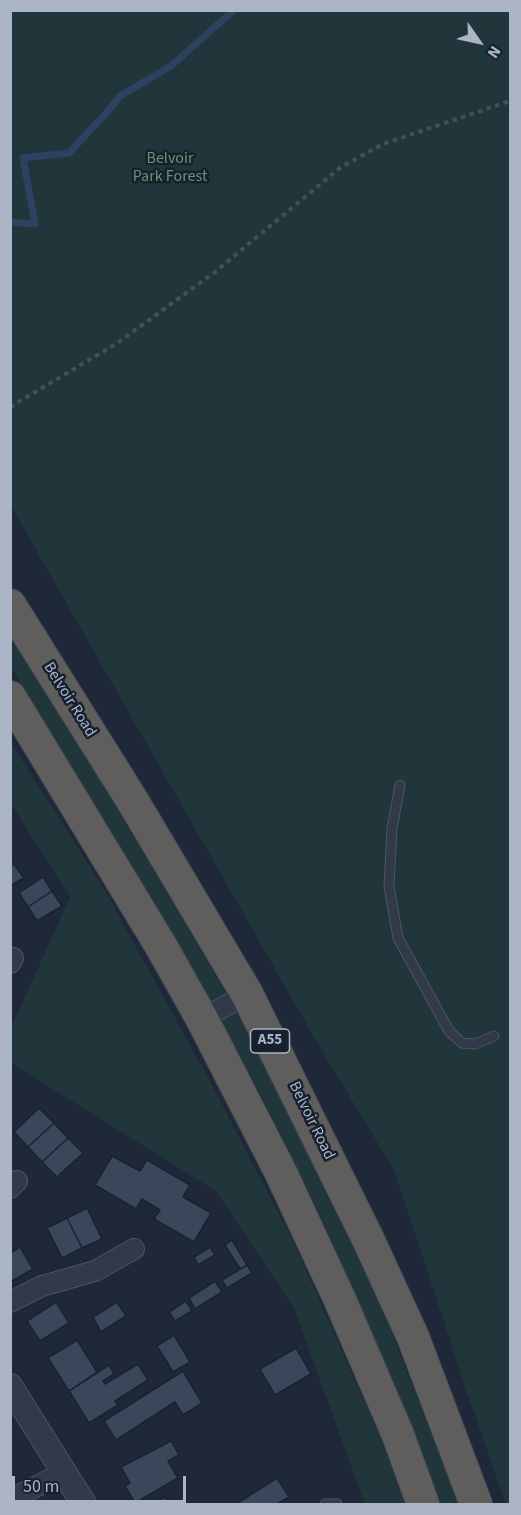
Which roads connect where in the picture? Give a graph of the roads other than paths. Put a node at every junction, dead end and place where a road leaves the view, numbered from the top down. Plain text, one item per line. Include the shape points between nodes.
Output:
1 (10, 605) edge
2 (10, 698) edge
3 (400, 785) dead end
4 (10, 957) edge
5 (10, 963) edge
6 (247, 994) junction
7 (202, 1019) junction
8 (494, 1036) dead end
9 (134, 1249) dead end
10 (10, 1302) edge
11 (10, 1386) edge
12 (64, 1472) junction
13 (10, 1500) edge
14 (84, 1504) edge
15 (325, 1504) edge
16 (337, 1504) edge
17 (423, 1504) edge
18 (476, 1504) edge

1 - 6 highway, Belvoir Road / A55
2 - 7 highway
3 - 8 lane via 388,886 398,938 449,1031 462,1043 475,1044
4 - 5 street
6 - 7 street
6 - 18 highway, Belvoir Road / A55 via 413,1337
7 - 17 highway via 282,1173 340,1300
9 - 10 street via 95,1271 42,1286
11 - 12 street
12 - 13 street
12 - 14 street
15 - 16 lane

